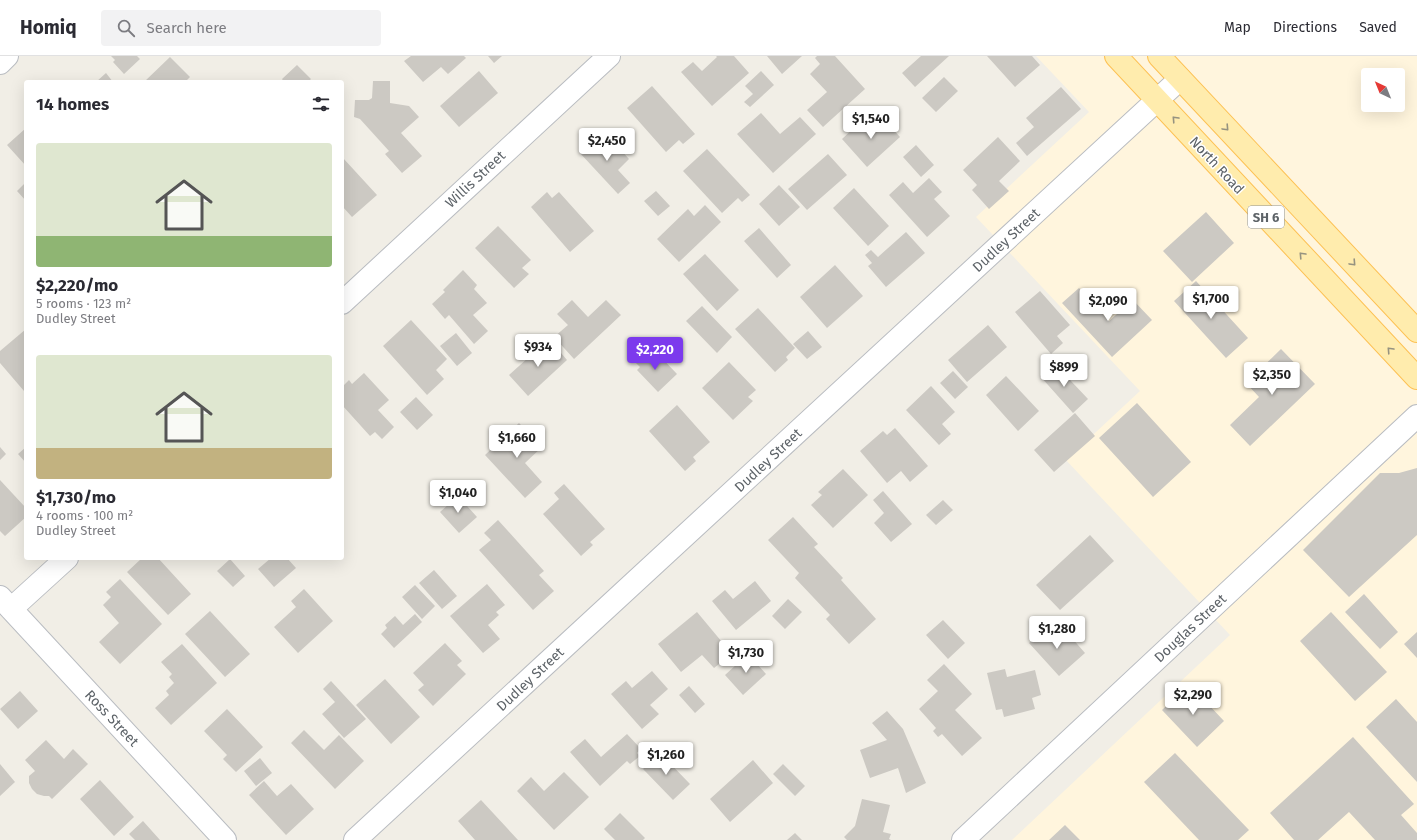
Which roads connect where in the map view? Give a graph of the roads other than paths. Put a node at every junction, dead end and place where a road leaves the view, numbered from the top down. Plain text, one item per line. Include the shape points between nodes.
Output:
1 (7, 56) edge
2 (608, 56) edge
3 (1116, 56) edge
4 (1159, 56) edge
5 (0, 63) edge
6 (1180, 79) junction
7 (1157, 100) junction
8 (344, 301) edge
9 (1417, 332) edge
10 (1417, 378) edge
11 (1417, 416) edge
12 (64, 560) edge
13 (6, 603) edge
14 (225, 840) edge
15 (355, 840) edge
16 (963, 840) edge

1 - 5 street
2 - 8 street, Willis Street
3 - 7 main road, North Road / SH 6
4 - 6 main road, SH 6
6 - 7 street, Dudley Street
6 -> 9 main road, SH 6
10 -> 7 main road, North Road / SH 6
7 - 15 street, Dudley Street
11 - 16 street, Douglas Street
12 - 13 street
13 - 14 street, Ross Street

